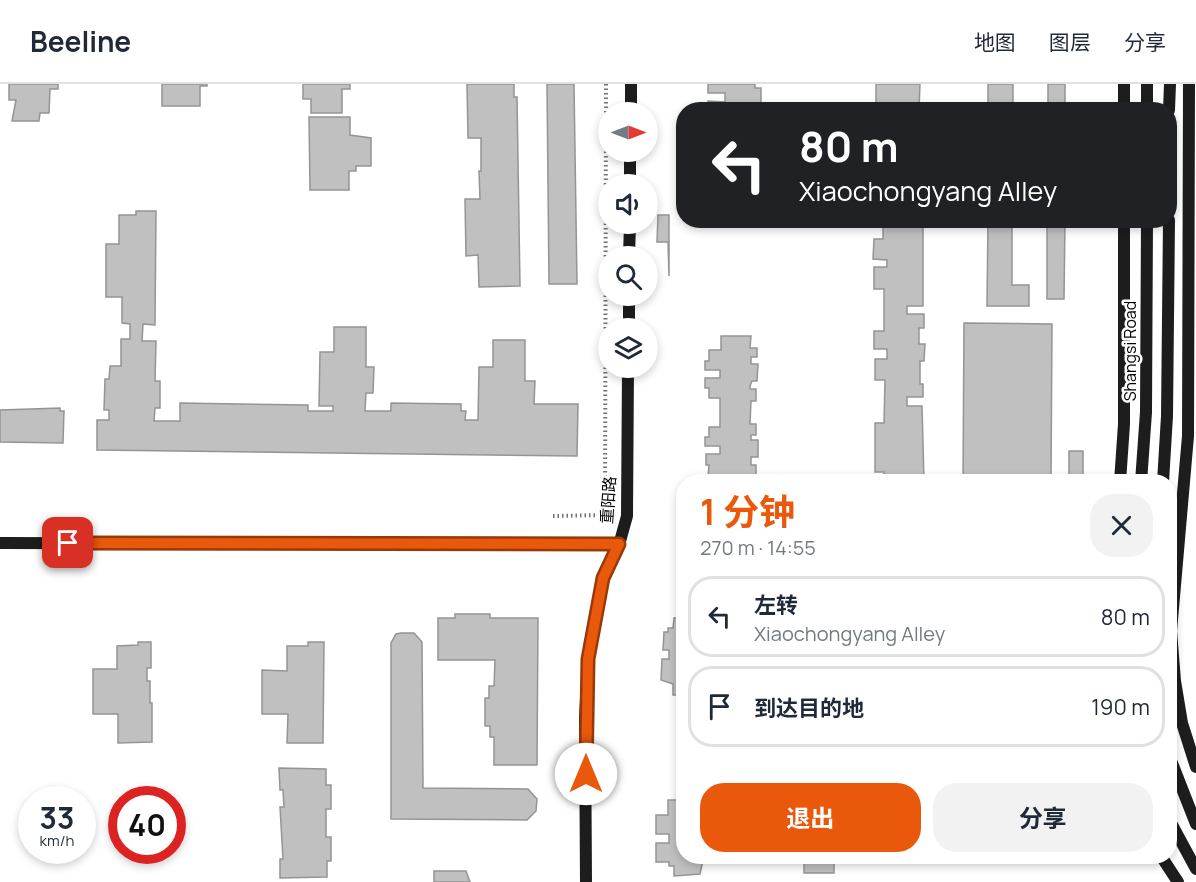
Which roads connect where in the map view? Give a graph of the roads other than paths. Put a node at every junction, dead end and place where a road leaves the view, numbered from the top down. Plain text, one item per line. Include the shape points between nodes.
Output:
1 (631, 84) edge
2 (1124, 84) edge
3 (1147, 84) edge
4 (1170, 84) edge
5 (1189, 84) edge
6 (631, 102) edge
7 (1124, 102) edge
8 (1147, 102) edge
9 (1169, 102) edge
10 (1124, 228) edge
11 (1147, 228) edge
12 (1169, 228) edge
13 (628, 378) edge
14 (1121, 474) edge
15 (1142, 474) edge
16 (1163, 474) edge
17 (0, 543) edge
18 (619, 544) junction
19 (1177, 562) edge
20 (1177, 692) edge
21 (1196, 767) edge
22 (1177, 776) edge
23 (1196, 824) edge
24 (1177, 834) edge
25 (1166, 864) edge
26 (1196, 868) edge
27 (586, 882) edge
28 (1178, 882) edge

1 - 6 street
2 - 7 street
3 - 8 street
4 - 9 street
5 - 19 street via 1188,436
10 - 14 street
11 - 15 street, Shangsi Road via 1146,412
12 - 16 street
13 - 18 street, 重阳路 via 627,516
17 - 18 street
18 - 27 street, 重阳路 via 603,578 588,659
20 - 21 street
22 - 23 street
24 - 26 street
25 - 28 street

